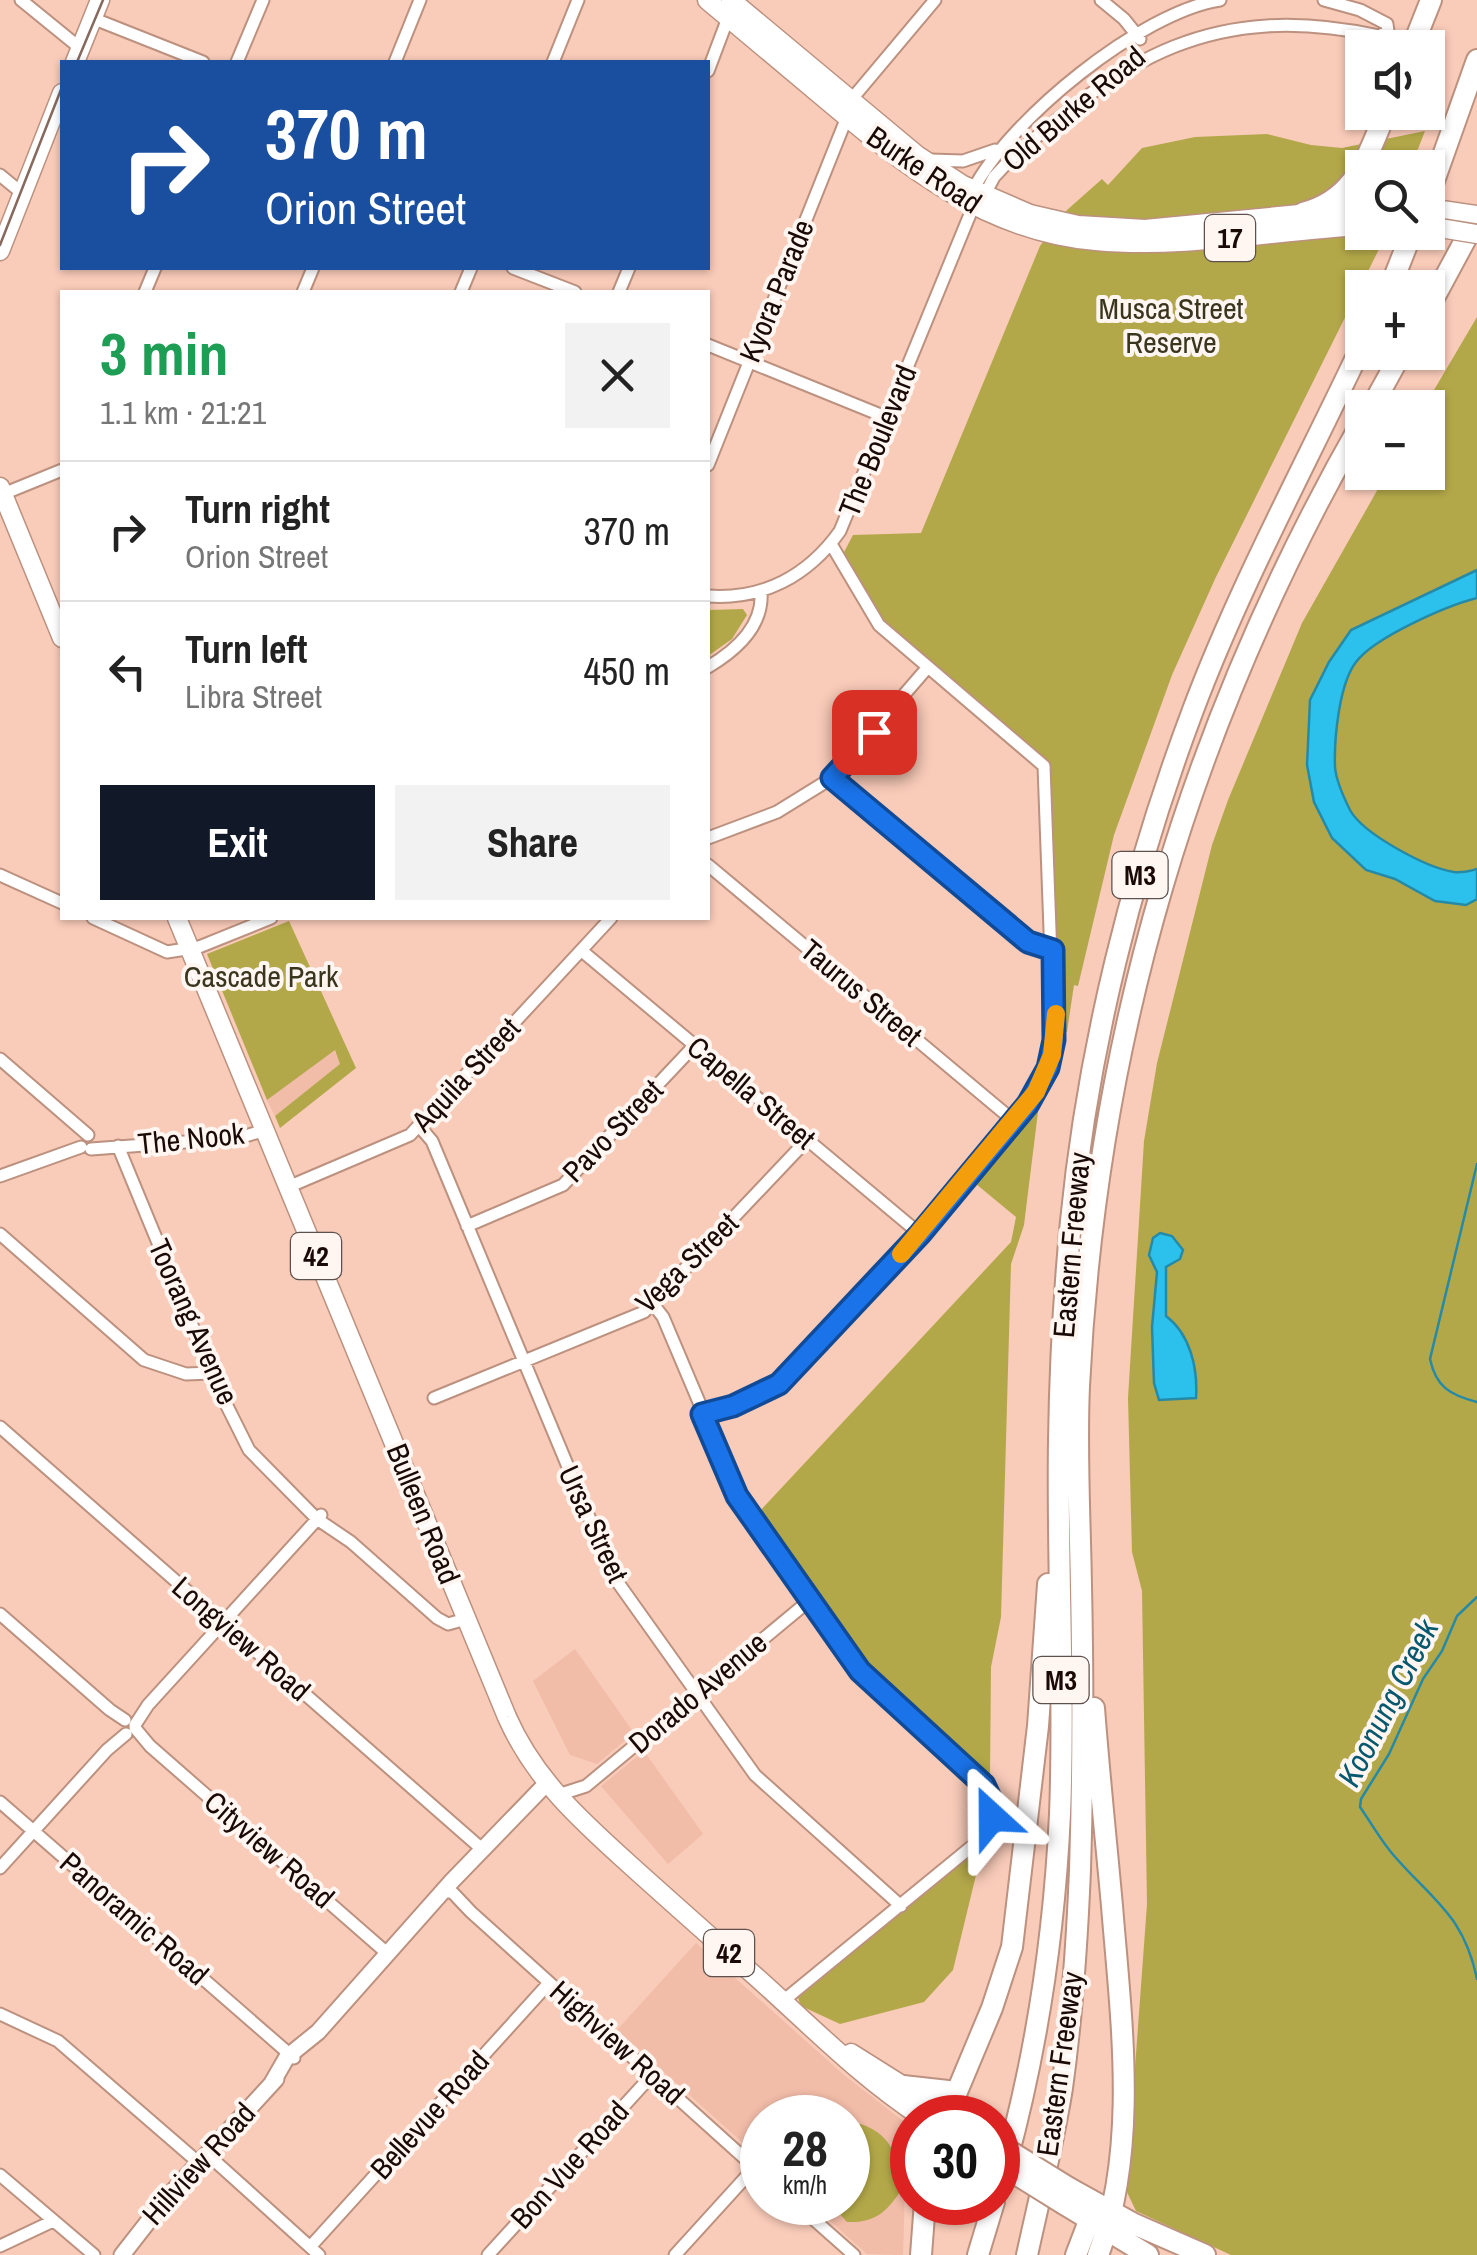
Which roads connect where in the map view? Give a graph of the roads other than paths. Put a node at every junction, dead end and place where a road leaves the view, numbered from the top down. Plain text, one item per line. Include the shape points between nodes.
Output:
1 (22, 0) edge
2 (100, 0) edge
3 (263, 0) edge
4 (420, 0) edge
5 (578, 0) edge
6 (707, 0) edge
7 (934, 0) edge
8 (1101, 0) edge
9 (1220, 0) edge
10 (1324, 0) edge
11 (1431, 0) edge
12 (1212, 1) edge
13 (1342, 2) edge
14 (734, 6) edge
15 (1289, 12) dead end
16 (92, 18) junction
17 (1338, 20) junction
18 (1178, 30) dead end
19 (1419, 30) edge
20 (1136, 33) junction
21 (1146, 46) junction
22 (77, 55) edge
23 (199, 60) edge
24 (239, 60) edge
25 (396, 60) edge
26 (554, 60) edge
27 (1477, 60) edge
28 (710, 66) edge
29 (60, 98) edge
30 (849, 109) junction
31 (1001, 147) junction
32 (1445, 150) edge
33 (922, 158) junction
34 (0, 175) edge
35 (1345, 190) edge
36 (22, 194) junction
37 (977, 198) junction
38 (1345, 210) edge
39 (1445, 211) edge
40 (1304, 213) junction
41 (1477, 216) edge
42 (1345, 227) edge
43 (1445, 229) edge
44 (1098, 234) junction
45 (1477, 234) edge
46 (0, 251) edge
47 (518, 270) edge
48 (1445, 277) edge
49 (570, 290) edge
50 (710, 346) edge
51 (749, 362) junction
52 (1350, 370) edge
53 (888, 418) junction
54 (1345, 454) edge
55 (710, 461) edge
56 (60, 471) edge
57 (2, 490) edge
58 (830, 544) junction
59 (761, 591) junction
60 (710, 596) edge
61 (60, 633) edge
62 (710, 666) edge
63 (928, 667) junction
64 (832, 778) junction
65 (710, 837) edge
66 (0, 862) edge
67 (710, 867) edge
68 (0, 875) edge
69 (16, 880) junction
70 (60, 902) edge
71 (97, 920) edge
72 (178, 920) edge
73 (265, 920) edge
74 (609, 920) edge
75 (190, 948) junction
76 (1053, 950) junction
77 (582, 951) junction
78 (695, 1045) junction
79 (0, 1058) edge
80 (1015, 1122) junction
81 (418, 1126) junction
82 (264, 1130) junction
83 (807, 1140) junction
84 (86, 1142) junction
85 (118, 1146) junction
86 (0, 1176) edge
87 (288, 1187) junction
88 (466, 1226) junction
89 (0, 1234) edge
90 (920, 1234) junction
91 (652, 1304) junction
92 (522, 1362) junction
93 (212, 1374) junction
94 (434, 1398) dead end
95 (704, 1418) junction
96 (0, 1428) edge
97 (1059, 1443) junction
98 (319, 1517) junction
99 (810, 1600) junction
100 (0, 1614) edge
101 (466, 1619) junction
102 (223, 1623) junction
103 (1082, 1627) junction
104 (697, 1694) junction
105 (128, 1727) junction
106 (586, 1786) junction
107 (552, 1790) junction
108 (0, 1802) edge
109 (574, 1814) junction
110 (34, 1831) junction
111 (483, 1850) junction
112 (0, 1868) edge
113 (449, 1893) junction
114 (900, 1906) junction
115 (388, 1954) junction
116 (550, 1983) junction
117 (785, 2003) junction
118 (0, 2014) edge
119 (802, 2018) junction
120 (291, 2056) junction
121 (652, 2074) junction
122 (903, 2086) junction
123 (957, 2092) junction
124 (891, 2095) edge
125 (917, 2095) edge
126 (956, 2095) edge
127 (1020, 2104) edge
128 (740, 2154) edge
129 (203, 2159) junction
130 (1020, 2161) edge
131 (0, 2174) edge
132 (1020, 2174) edge
133 (740, 2190) edge
134 (1066, 2196) junction
135 (1089, 2220) junction
136 (53, 2221) junction
137 (1110, 2222) junction
138 (820, 2225) edge
139 (917, 2225) edge
140 (922, 2225) edge
141 (987, 2225) edge
142 (0, 2246) edge
143 (314, 2251) edge
144 (123, 2252) edge
145 (1199, 2252) edge
146 (94, 2255) edge
147 (488, 2255) edge
148 (675, 2255) edge
149 (854, 2255) edge
150 (919, 2255) edge
151 (978, 2255) edge
152 (1027, 2255) edge
153 (1076, 2255) edge
154 (1098, 2255) edge
155 (1148, 2255) edge

1 - 22 street
2 - 16 main road
3 - 24 street
4 - 25 street
5 - 26 street
6 - 14 main road, Burke Road / 17
7 - 30 street, Kyora Parade
8 - 20 street
9 - 12 street, Old Burke Road
10 - 13 street
11 - 19 highway
12 - 20 street, Old Burke Road
13 - 17 street
13 - 17 street via 1384,20 1388,31 1379,36
14 - 28 street
14 - 30 main road, Burke Road / 17
15 - 17 street
16 - 22 main road
16 - 23 street
18 - 21 street, Old Burke Road
20 - 21 street
20 - 31 street, Old Burke Road
21 - 37 street, Old Burke Road via 1007,163
27 - 32 highway
29 - 36 main road
30 - 33 main road, Burke Road / 17
30 - 37 main road, Burke Road / 17 via 925,178
30 - 51 street, Kyora Parade
31 - 33 street, Old Burke Road via 963,162
31 - 37 street, Old Burke Road
33 - 37 main road, Burke Road / 17
34 - 36 street
35 - 40 highway
36 - 46 main road
37 - 44 main road, Burke Road / 17
37 - 53 street, The Boulevard
38 - 40 main road, Burke Road / 17
39 - 41 main road
40 - 44 main road, Burke Road / 17
41 - 48 highway
42 - 44 main road, Burke Road / 17 via 1188,241
43 - 45 main road, bridge
47 - 49 street
50 - 51 street
51 - 53 street
51 - 55 street, Kyora Parade
52 - 97 highway, Eastern Freeway / M3 via 1210,667 1124,926 1097,1043 1072,1216
53 - 58 street, The Boulevard via 847,520
54 - 103 highway, Eastern Freeway / M3 via 1223,704 1142,955 1090,1251 1079,1391
56 - 57 street
57 - 61 main road
58 - 59 street, The Boulevard via 800,572
58 - 63 street via 874,620
59 - 60 street, The Boulevard
59 - 62 street via 760,610 743,641
63 - 64 street
63 - 76 street via 1042,762
64 - 65 street via 776,812
64 - 76 street via 1028,942
66 - 69 street
67 - 80 street, Taurus Street
68 - 69 street
69 - 70 street
71 - 75 street via 159,950
72 - 75 main road, Bulleen Road / 42
73 - 75 street
74 - 77 street, Aquila Street
75 - 82 main road, Bulleen Road / 42
76 - 80 street via 1052,1055
77 - 78 street, Capella Street
77 - 81 street, Aquila Street
78 - 83 street, Capella Street
78 - 88 street, Pavo Street via 563,1185
79 - 84 street
80 - 90 street
81 - 87 street, Aquila Street via 401,1140
81 - 88 street, Ursa Street via 430,1136
82 - 85 street, The Nook via 239,1138
82 - 87 main road, Bulleen Road / 42
83 - 90 street, Capella Street
83 - 91 street, Vega Street
84 - 85 street, The Nook
84 - 86 street, The Nook
85 - 93 street, Toorang Avenue
87 - 101 main road, Bulleen Road / 42
88 - 92 street, Ursa Street
89 - 93 street via 144,1360 186,1374
90 - 95 street via 774,1388
91 - 92 street, Vega Street
91 - 95 street
92 - 94 street, Vega Street
92 - 104 street, Ursa Street via 608,1568
93 - 98 street, Toorang Avenue via 249,1450
95 - 99 street via 737,1496
96 - 102 street, Longview Road
97 - 123 highway via 1014,1935
97 - 127 highway, Eastern Freeway / M3 via 1057,1856
98 - 101 street, Toorang Avenue via 442,1622
98 - 102 street
99 - 104 street, Dorado Avenue
99 - 114 street via 867,1679 984,1785 991,1800 987,1832
100 - 105 street, Cityview Road
101 - 107 main road, Bulleen Road / 42 via 515,1734
102 - 105 street
102 - 111 street, Longview Road
103 - 137 highway via 1121,1994 1123,2097
103 - 152 highway, Eastern Freeway / M3 via 1074,1975 1062,2089
104 - 106 street, Dorado Avenue
104 - 114 street, Ursa Street via 755,1775
105 - 110 street
105 - 115 street, Cityview Road
106 - 107 street, Dorado Avenue
106 - 109 street, Dorado Avenue
107 - 109 main road, Bulleen Road / 42
107 - 111 street, Hillview Road
108 - 110 street, Panoramic Road
109 - 117 main road, Bulleen Road / 42
110 - 112 street
110 - 120 street, Panoramic Road
111 - 113 street, Hillview Road
113 - 115 street, Hillview Road
113 - 116 street, Highview Road
114 - 117 street
115 - 120 street, Hillview Road via 308,2047
116 - 121 street, Highview Road
116 - 143 street, Bellevue Road
117 - 119 main road, Bulleen Road / 42
118 - 129 street via 58,2041
119 - 122 main road, Bulleen Road / 42
119 - 124 main road, Bulleen Road / 42
120 - 129 street, Hillview Road
121 - 128 street, Highview Road
121 - 147 street, Bon Vue Road
122 - 123 highway
122 - 125 main road, Bulleen Road / 42
123 - 126 highway
129 - 143 street
129 - 144 street, Hillview Road
130 - 134 highway, bridge
131 - 136 street
132 - 134 highway, bridge
133 - 148 street
134 - 135 highway
134 - 137 highway
135 - 137 highway
135 - 153 highway
136 - 142 street
136 - 146 street
137 - 145 highway
137 - 154 highway
137 - 155 highway
138 - 149 street
139 - 150 highway
140 - 150 highway
141 - 151 highway

